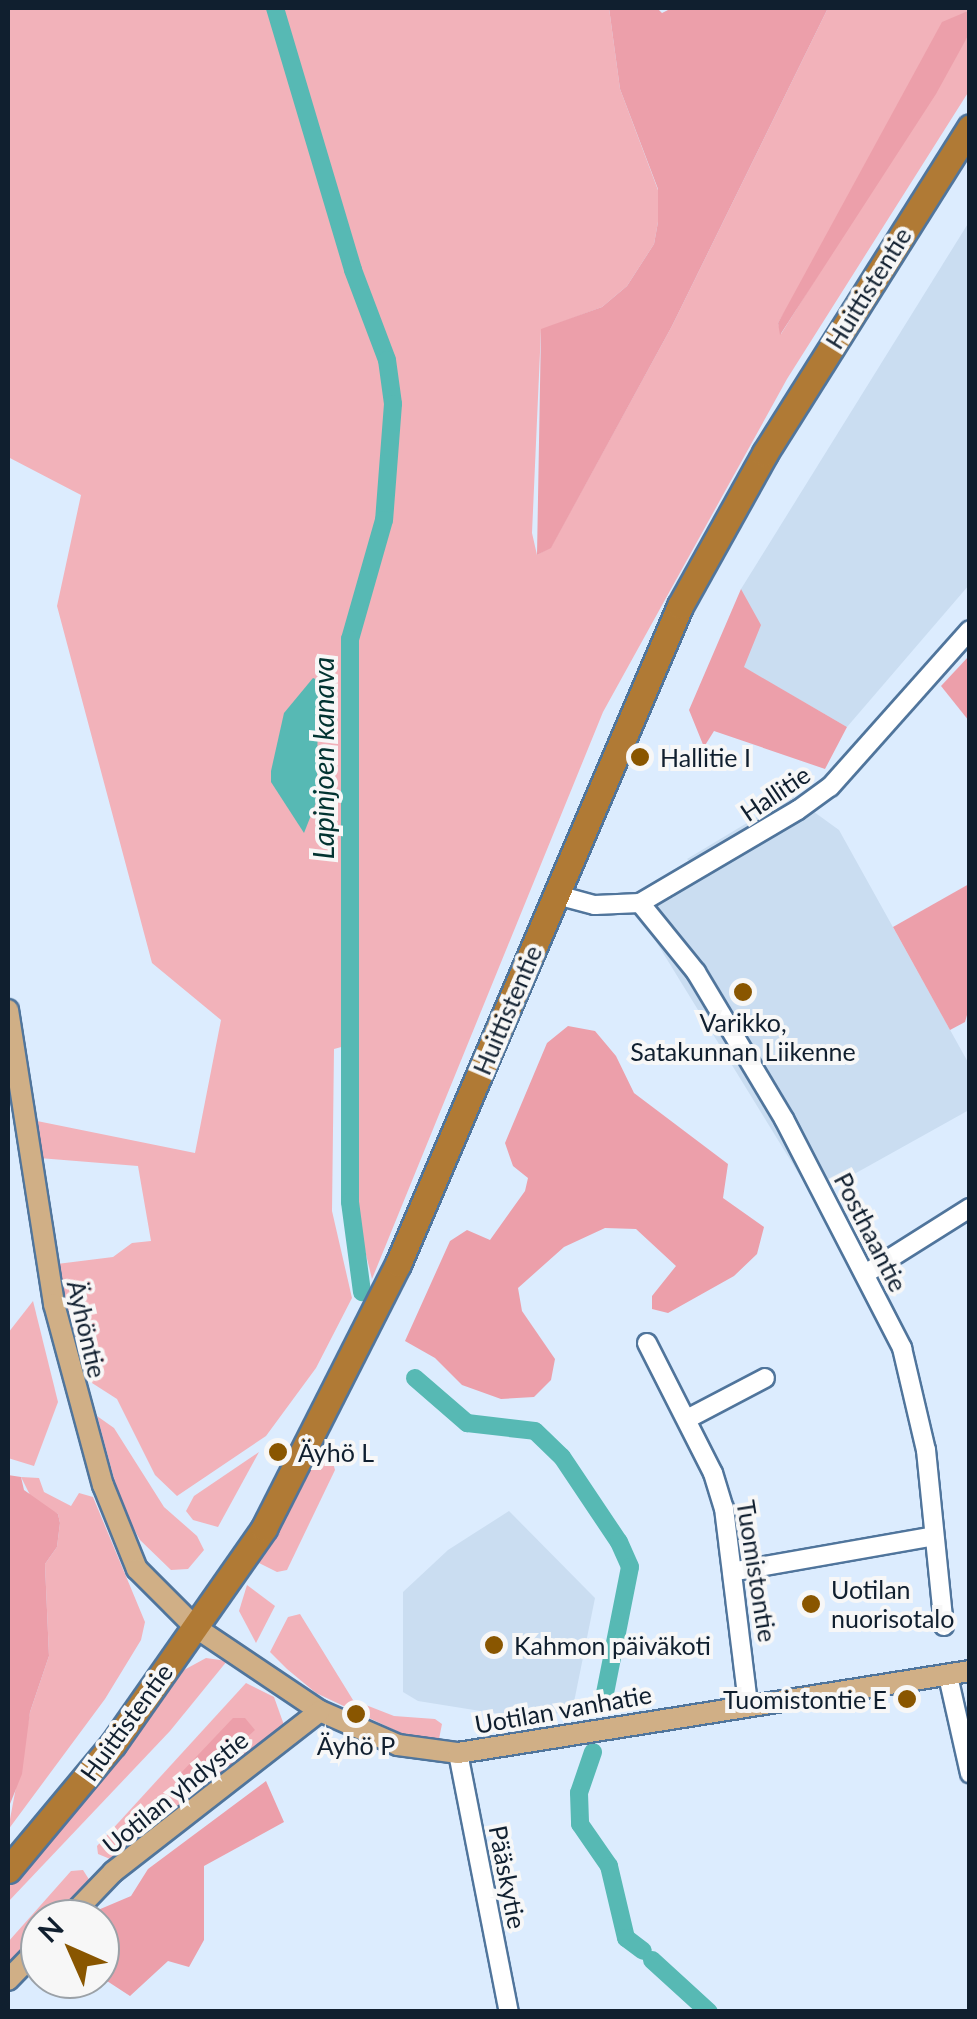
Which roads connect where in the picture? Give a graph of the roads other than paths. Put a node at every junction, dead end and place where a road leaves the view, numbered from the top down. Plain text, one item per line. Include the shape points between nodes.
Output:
1 (970, 127) edge
2 (970, 630) edge
3 (557, 895) junction
4 (640, 903) junction
5 (8, 1010) edge
6 (970, 1208) edge
7 (866, 1274) junction
8 (647, 1343) dead end
9 (765, 1378) dead end
10 (687, 1419) junction
11 (934, 1536) junction
12 (736, 1572) junction
13 (944, 1626) dead end
14 (195, 1627) junction
15 (970, 1671) edge
16 (948, 1676) junction
17 (748, 1703) junction
18 (320, 1711) junction
19 (458, 1753) junction
20 (970, 1774) edge
21 (8, 1870) edge
22 (88, 1899) edge
23 (510, 2012) edge

1 - 3 highway, Huittistentie via 764,452 680,606
2 - 4 street, Hallitie via 830,787
3 - 4 street via 595,905
3 - 14 highway, Huittistentie via 398,1264 264,1528
4 - 7 street, Posthaantie via 696,972
5 - 14 main road, Äyhöntie via 54,1304 103,1486 137,1569
6 - 7 street
7 - 11 street, Posthaantie via 916,1388
8 - 10 street, Tuomistontie
9 - 10 street
10 - 12 street, Tuomistontie via 713,1473
11 - 12 street
11 - 13 street, Posthaantie
12 - 17 street, Tuomistontie
14 - 18 main road, Uotilan vanhatie
14 - 21 highway, Huittistentie via 82,1784
15 - 16 main road, Uotilan vanhatie
16 - 17 main road, Uotilan vanhatie
16 - 20 street
17 - 19 main road, Uotilan vanhatie
18 - 19 main road, Uotilan vanhatie via 398,1746
18 - 22 main road, Uotilan yhdystie via 128,1860
19 - 23 street, Pääskytie

